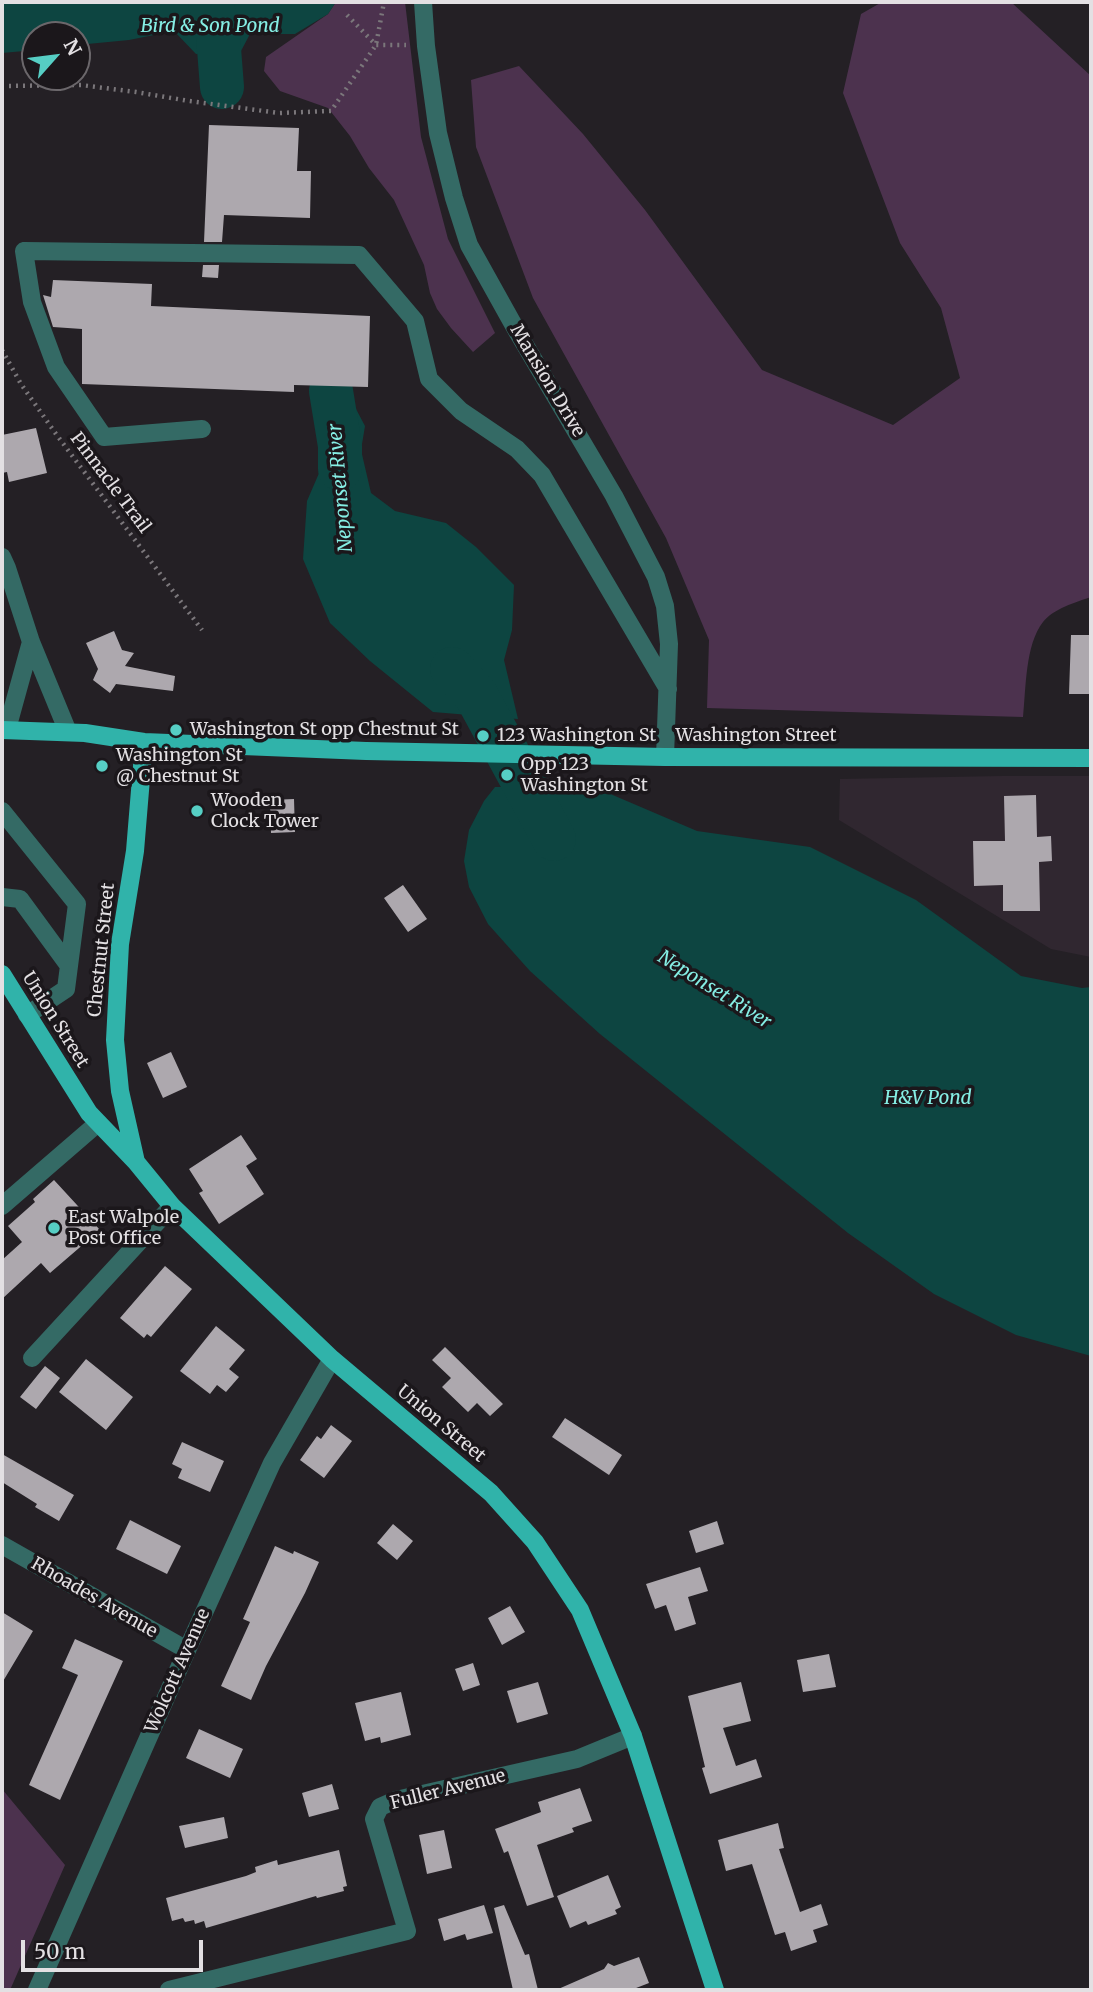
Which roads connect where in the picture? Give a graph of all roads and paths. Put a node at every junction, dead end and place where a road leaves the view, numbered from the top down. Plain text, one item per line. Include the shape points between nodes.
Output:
1 (384, 2) edge
2 (423, 2) edge
3 (347, 15) dead end
4 (376, 45) junction
5 (426, 46) junction
6 (2, 86) edge
7 (2, 350) edge
8 (202, 429) dead end
9 (2, 557) edge
10 (202, 630) dead end
11 (31, 642) junction
12 (668, 689) junction
13 (4, 730) edge
14 (68, 732) junction
15 (144, 742) junction
16 (665, 757) junction
17 (1091, 758) edge
18 (2, 811) edge
19 (2, 897) edge
20 (69, 967) junction
21 (2, 974) edge
22 (27, 1015) junction
23 (98, 1123) junction
24 (136, 1162) junction
25 (2, 1206) edge
26 (172, 1206) junction
27 (32, 1358) dead end
28 (332, 1359) junction
29 (2, 1545) edge
30 (187, 1650) junction
31 (633, 1736) junction
32 (37, 1990) edge
33 (169, 1990) edge
34 (715, 1990) edge

1 - 4 path
2 - 5 street, Mansion Drive
3 - 4 path
4 - 5 path
4 - 6 path via 331,111 279,113 81,85
5 - 12 street, Mansion Drive via 438,133 469,245 614,496 656,578 665,606
7 - 10 path, Pinnacle Trail via 57,435
8 - 12 street via 104,437 56,367 32,302 24,251 359,255 415,321 429,379 461,411 517,449 542,475
9 - 11 street
11 - 13 street
11 - 14 street
12 - 16 street, Mansion Drive
13 - 14 main road, Washington Street
14 - 15 main road, Washington Street
15 - 16 main road, Washington Street
15 - 24 main road, Chestnut Street via 135,851 120,944 115,1040 120,1091
16 - 17 main road, Washington Street
18 - 20 street via 77,904
19 - 20 street via 20,899
20 - 22 street via 66,989
21 - 22 main road, Union Street
22 - 23 main road, Union Street
23 - 24 main road, Union Street
23 - 25 street
24 - 26 main road, Union Street
26 - 27 street
26 - 28 main road, Union Street
28 - 30 street, Wolcott Avenue via 272,1462
28 - 31 main road, Union Street via 491,1493 535,1542 580,1610
29 - 30 street, Rhoades Avenue
30 - 32 street, Wolcott Avenue
31 - 33 street, Fuller Avenue via 577,1759 380,1807 374,1819 408,1931
31 - 34 main road, Union Street

